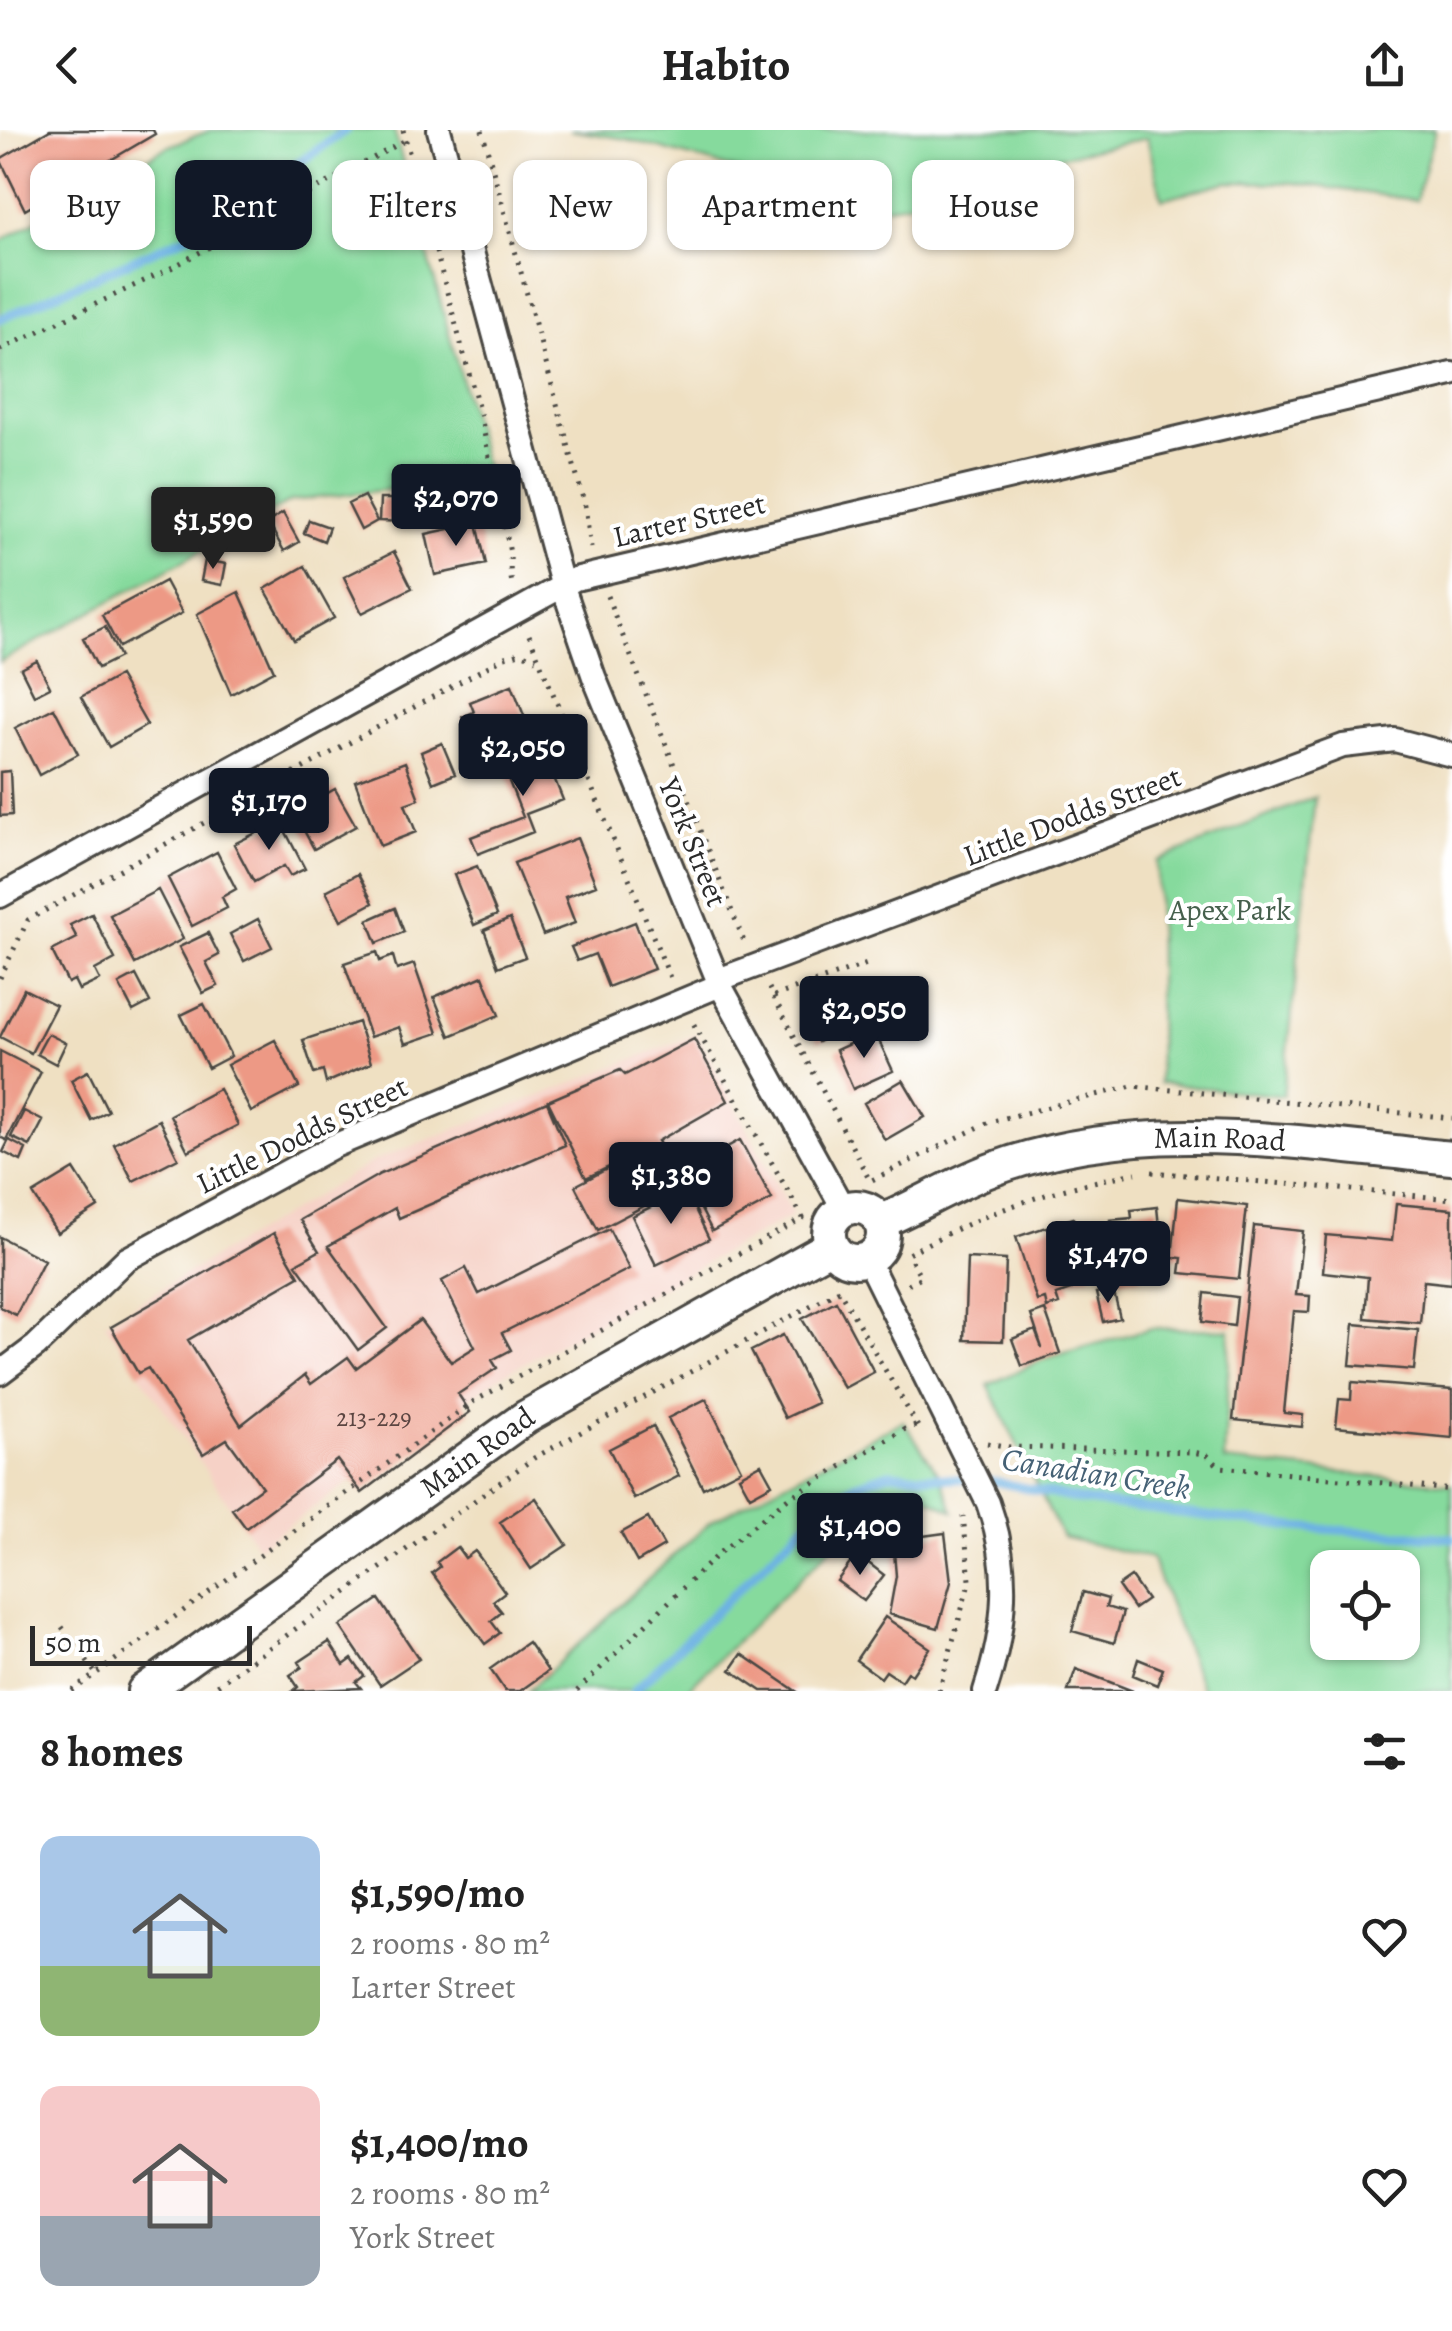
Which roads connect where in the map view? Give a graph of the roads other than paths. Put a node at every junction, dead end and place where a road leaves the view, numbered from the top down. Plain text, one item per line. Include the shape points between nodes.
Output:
1 (439, 130) edge
2 (1452, 374) edge
3 (562, 584) junction
4 (1452, 756) edge
5 (1, 894) edge
6 (719, 983) junction
7 (1452, 1158) edge
8 (844, 1210) junction
9 (880, 1222) junction
10 (831, 1246) junction
11 (867, 1259) junction
12 (0, 1373) edge
13 (144, 1691) edge
14 (985, 1691) edge

1 - 3 street, York Street
2 - 3 street, Larter Street
3 - 5 street, Larter Street
3 - 6 street, York Street
4 - 6 street, Little Dodds Street via 1395,740 1343,746
6 - 8 street, York Street
6 - 12 street, Little Dodds Street via 363,1132 235,1200 125,1260
7 - 9 main road, Main Road via 1216,1136 1126,1138 992,1169
8 - 9 main road via 865,1208
8 - 10 main road via 829,1228
9 - 11 main road via 882,1244
10 - 11 main road via 847,1260
10 - 13 main road, Main Road via 510,1427
11 - 14 street via 988,1504 1003,1556 1002,1628

